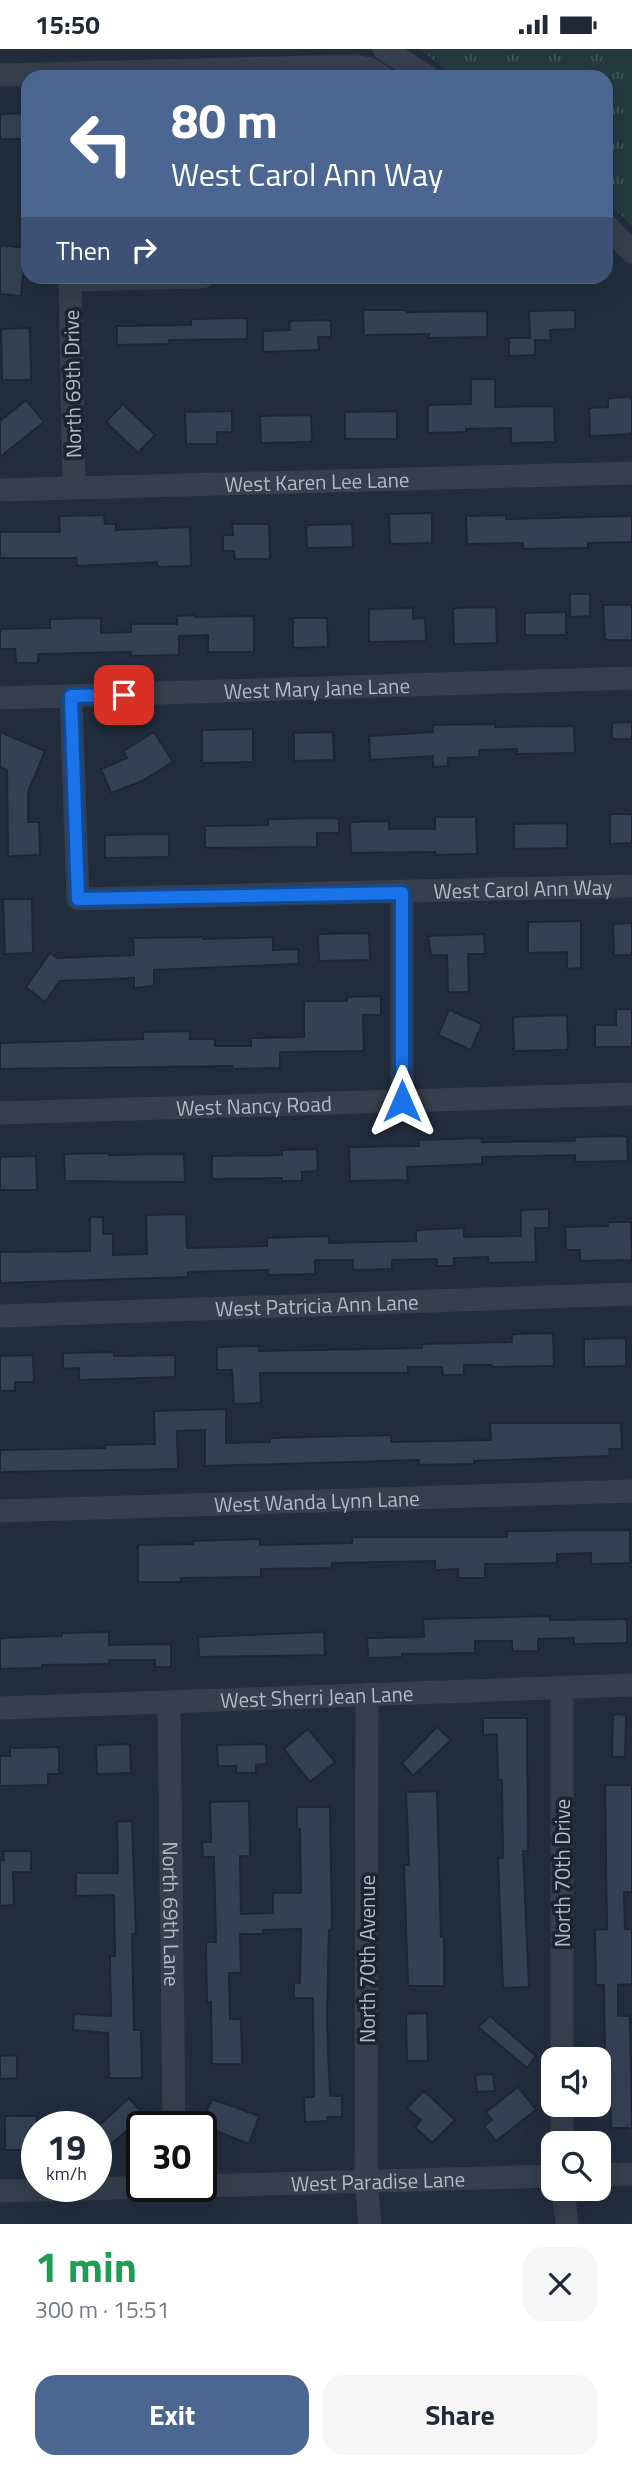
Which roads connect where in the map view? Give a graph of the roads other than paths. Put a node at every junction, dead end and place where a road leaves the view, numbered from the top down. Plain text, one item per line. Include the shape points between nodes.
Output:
1 (384, 49) edge
2 (222, 70) edge
3 (372, 70) edge
4 (417, 70) edge
5 (0, 75) edge
6 (21, 75) edge
7 (70, 284) edge
8 (632, 473) edge
9 (74, 488) junction
10 (0, 490) edge
11 (632, 678) edge
12 (71, 696) junction
13 (0, 698) edge
14 (632, 886) edge
15 (402, 893) junction
16 (632, 1094) edge
17 (402, 1101) junction
18 (0, 1113) edge
19 (632, 1294) edge
20 (0, 1316) edge
21 (632, 1491) edge
22 (0, 1511) edge
23 (632, 1685) edge
24 (562, 1687) junction
25 (367, 1694) junction
26 (169, 1702) junction
27 (0, 1708) edge
28 (562, 2047) edge
29 (174, 2111) edge
30 (632, 2174) edge
31 (611, 2175) edge
32 (541, 2176) edge
33 (366, 2181) junction
34 (217, 2185) edge
35 (126, 2187) edge
36 (0, 2191) edge
37 (565, 2201) edge
38 (370, 2224) edge
39 (567, 2224) edge

1 - 4 street
2 - 3 street
5 - 6 street
7 - 9 street, North 69th Drive
8 - 9 street, West Karen Lee Lane
9 - 10 street, West Karen Lee Lane
11 - 12 street, West Mary Jane Lane
12 - 13 street, West Mary Jane Lane
12 - 15 street, West Carol Ann Way via 78,899
14 - 15 street, West Carol Ann Way
15 - 17 street
16 - 17 street, West Nancy Road
17 - 18 street, West Nancy Road
19 - 20 street, West Patricia Ann Lane
21 - 22 street, West Wanda Lynn Lane
23 - 24 street, West Sherri Jean Lane
24 - 25 street, West Sherri Jean Lane
24 - 28 street, North 70th Drive
25 - 26 street, West Sherri Jean Lane
25 - 33 street, North 70th Avenue
26 - 27 street, West Sherri Jean Lane
26 - 29 street, North 69th Lane
30 - 31 street
32 - 33 street, West Paradise Lane
33 - 34 street, West Paradise Lane
33 - 38 street, North 70th Avenue
35 - 36 street, West Paradise Lane
37 - 39 street

